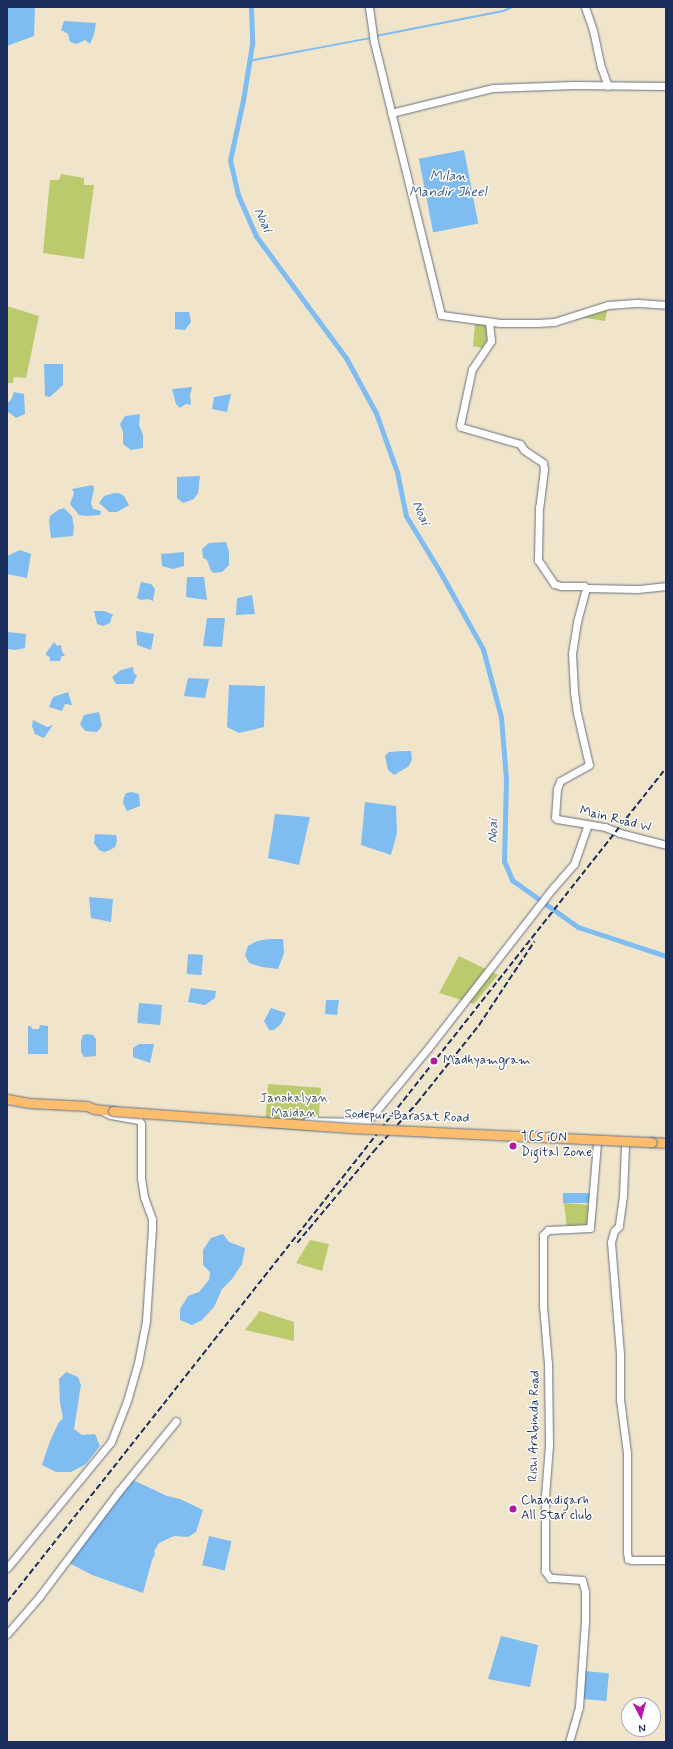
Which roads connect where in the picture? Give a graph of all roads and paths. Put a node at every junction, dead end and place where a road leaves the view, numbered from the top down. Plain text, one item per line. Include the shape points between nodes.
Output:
1 (369, 7) edge
2 (585, 7) edge
3 (608, 86) junction
4 (666, 86) edge
5 (391, 113) junction
6 (666, 305) edge
7 (489, 322) junction
8 (666, 586) edge
9 (586, 588) junction
10 (588, 824) junction
11 (666, 845) edge
12 (7, 1099) edge
13 (7, 1104) edge
14 (97, 1109) junction
15 (597, 1143) dead end
16 (666, 1143) edge
17 (625, 1146) dead end
18 (176, 1421) dead end
19 (666, 1560) edge
20 (7, 1568) edge
21 (7, 1634) edge
22 (569, 1742) edge

1 - 5 street via 371,29
2 - 3 street
3 - 4 street
3 - 5 street via 493,88
5 - 7 street via 439,313
6 - 7 street via 608,305 554,322
7 - 9 street via 491,341 472,369 460,425 520,444 524,450 543,463 538,560 554,584
8 - 9 street via 638,589
9 - 10 street, Main Road W via 572,653 577,713 589,765 560,781 554,813 557,819
10 - 11 street, Main Road W
10 - 14 street via 574,864 366,1122 278,1120
12 - 14 main road
13 - 14 main road via 85,1111
14 - 16 main road, Sodepur-Barasat Road, bridge via 350,1128
14 - 20 street via 110,1115 141,1121 141,1178 152,1228 146,1321 138,1363 111,1442
15 - 22 street, Rishi Arabinda Road via 590,1228 548,1230 543,1235 543,1306 548,1364 549,1438 545,1496 545,1571 550,1578 582,1580 585,1591 579,1707
17 - 19 street via 619,1226 614,1231 611,1242 620,1355 620,1398 627,1453 627,1552 628,1559 632,1560
18 - 21 street via 39,1597

